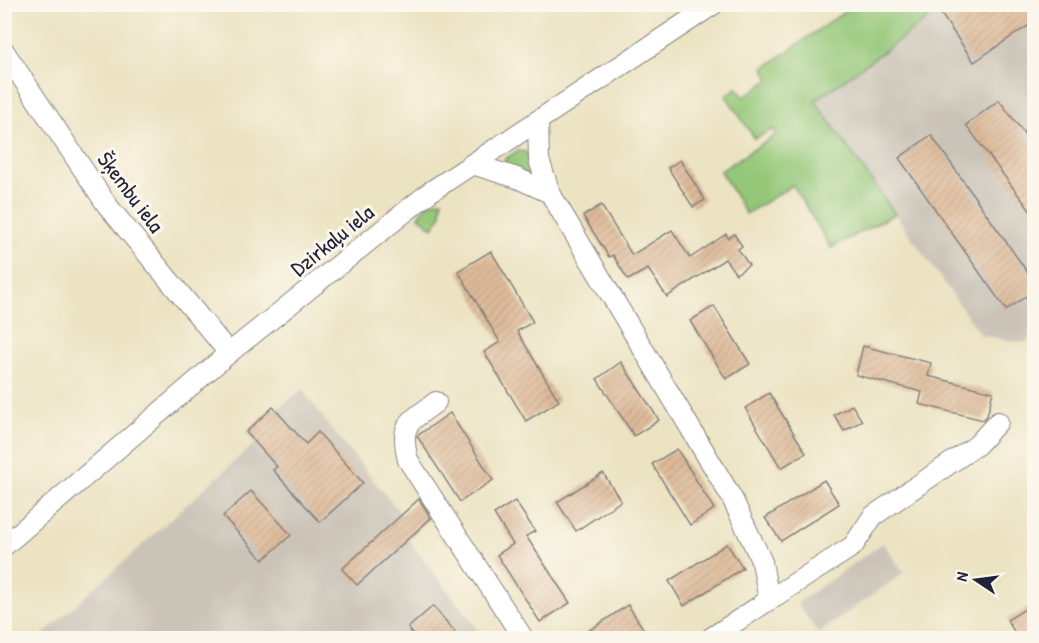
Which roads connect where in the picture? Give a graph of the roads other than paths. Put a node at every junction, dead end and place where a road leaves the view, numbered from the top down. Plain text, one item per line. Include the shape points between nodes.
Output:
1 (714, 4) edge
2 (4, 51) edge
3 (538, 121) junction
4 (472, 164) junction
5 (550, 193) junction
6 (229, 353) junction
7 (436, 402) dead end
8 (998, 422) dead end
9 (4, 546) edge
10 (769, 600) junction
11 (523, 639) edge
12 (711, 639) edge

1 - 3 street, Dzirkaļu iela
2 - 6 street, Šķembu iela via 107,205
3 - 4 street, Dzirkaļu iela
3 - 5 street via 539,160
4 - 5 street
4 - 6 street, Dzirkaļu iela via 430,192
5 - 10 street via 732,498 762,562
6 - 9 street, Dzirkaļu iela
7 - 11 street via 409,423 403,438 408,460
8 - 10 street via 977,445 873,516 853,546
10 - 12 street

